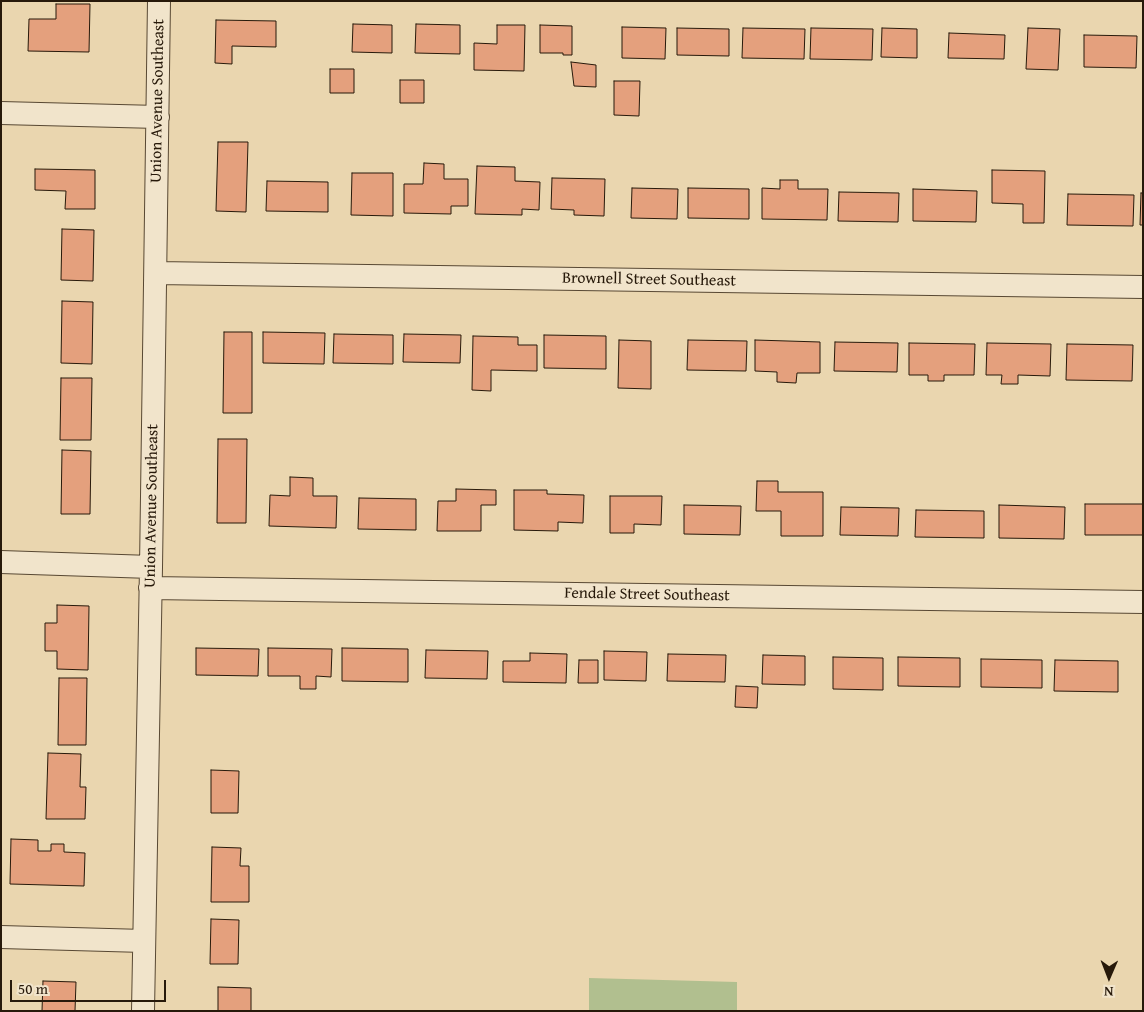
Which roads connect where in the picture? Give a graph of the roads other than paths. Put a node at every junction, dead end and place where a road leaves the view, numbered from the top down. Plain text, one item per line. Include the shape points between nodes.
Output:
1 (159, 1) edge
2 (1, 113) edge
3 (158, 117) junction
4 (156, 273) junction
5 (1143, 287) edge
6 (1, 562) edge
7 (151, 577) junction
8 (1143, 602) edge
9 (1, 937) edge
10 (144, 941) junction
11 (143, 1011) edge

1 - 3 street, Union Avenue Southeast
2 - 3 street
3 - 4 street, Union Avenue Southeast
4 - 5 street, Brownell Street Southeast
4 - 7 street, Union Avenue Southeast
6 - 7 street, Fendale Street Southeast
7 - 8 street, Fendale Street Southeast
7 - 10 street, Union Avenue Southeast
9 - 10 street
10 - 11 street, Union Avenue Southeast

